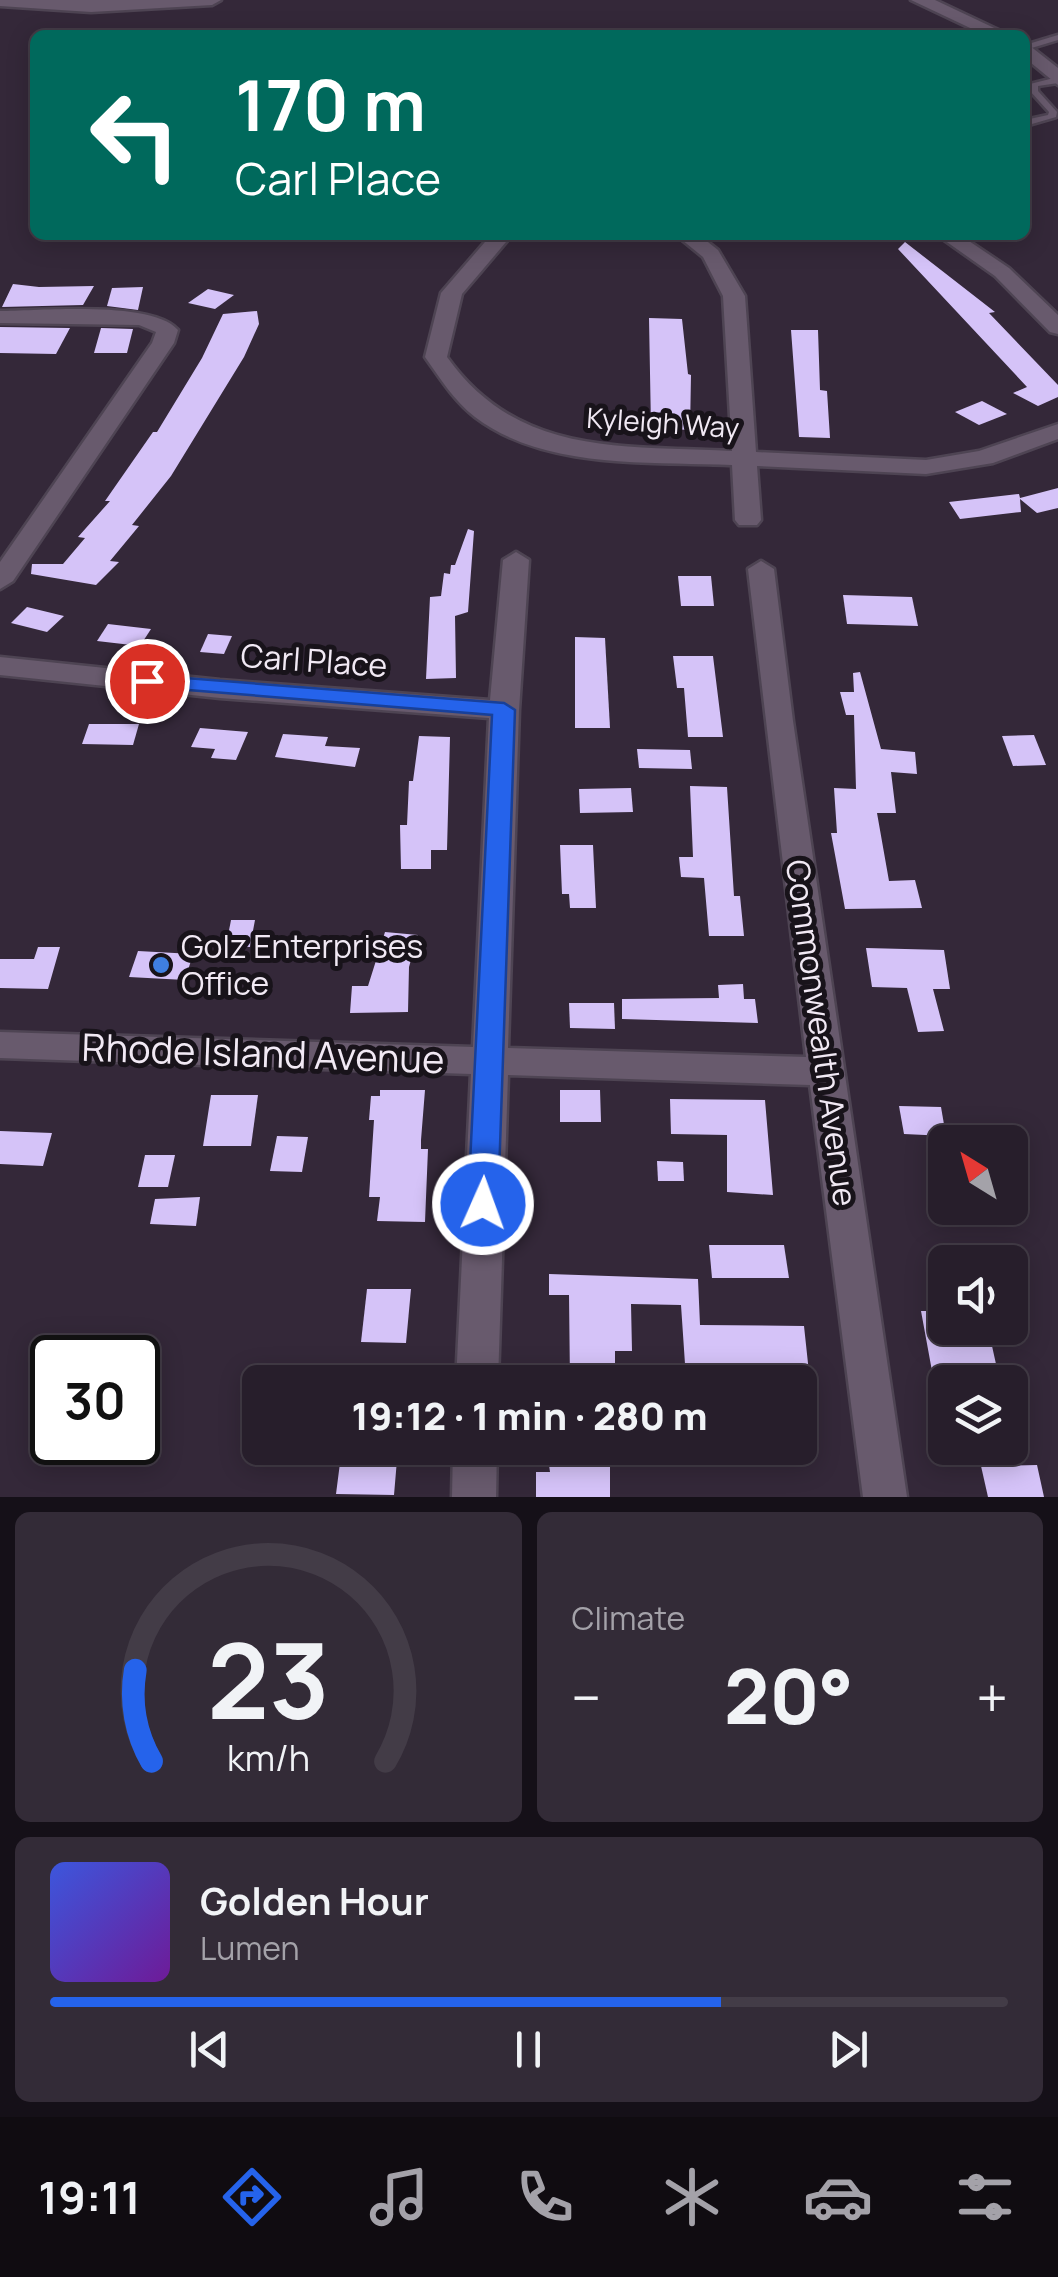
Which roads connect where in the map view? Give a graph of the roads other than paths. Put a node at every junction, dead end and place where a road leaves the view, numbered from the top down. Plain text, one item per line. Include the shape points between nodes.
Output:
1 (212, 0) edge
2 (920, 0) edge
3 (0, 1) edge
4 (989, 30) edge
5 (1058, 37) edge
6 (1030, 46) edge
7 (1030, 53) edge
8 (1058, 78) edge
9 (1030, 123) edge
10 (498, 240) edge
11 (693, 240) edge
12 (954, 240) edge
13 (0, 317) edge
14 (1058, 327) edge
15 (1058, 432) edge
16 (742, 458) junction
17 (748, 520) dead end
18 (516, 560) dead end
19 (761, 569) dead end
20 (0, 581) edge
21 (0, 666) edge
22 (504, 710) junction
23 (0, 1045) edge
24 (488, 1062) junction
25 (826, 1072) junction
26 (478, 1365) edge
27 (475, 1465) edge
28 (474, 1497) edge
29 (884, 1497) edge

1 - 3 street via 91,7
2 - 4 street
5 - 6 lane
7 - 8 street
8 - 9 lane via 1034,84 1054,112
10 - 16 street, Kyleigh Way via 452,293 436,357 478,410 502,426 588,451
11 - 16 street via 711,254 734,296
12 - 14 street via 1002,272
13 - 20 street via 139,319 167,330
15 - 16 street, Kyleigh Way via 955,465
16 - 17 street
18 - 22 street
19 - 25 street, Commonwealth Avenue
21 - 22 street, Carl Place
22 - 24 street
23 - 24 street, Rhode Island Avenue
24 - 25 street, Rhode Island Avenue
24 - 26 street
25 - 29 street, Commonwealth Avenue
27 - 28 street

